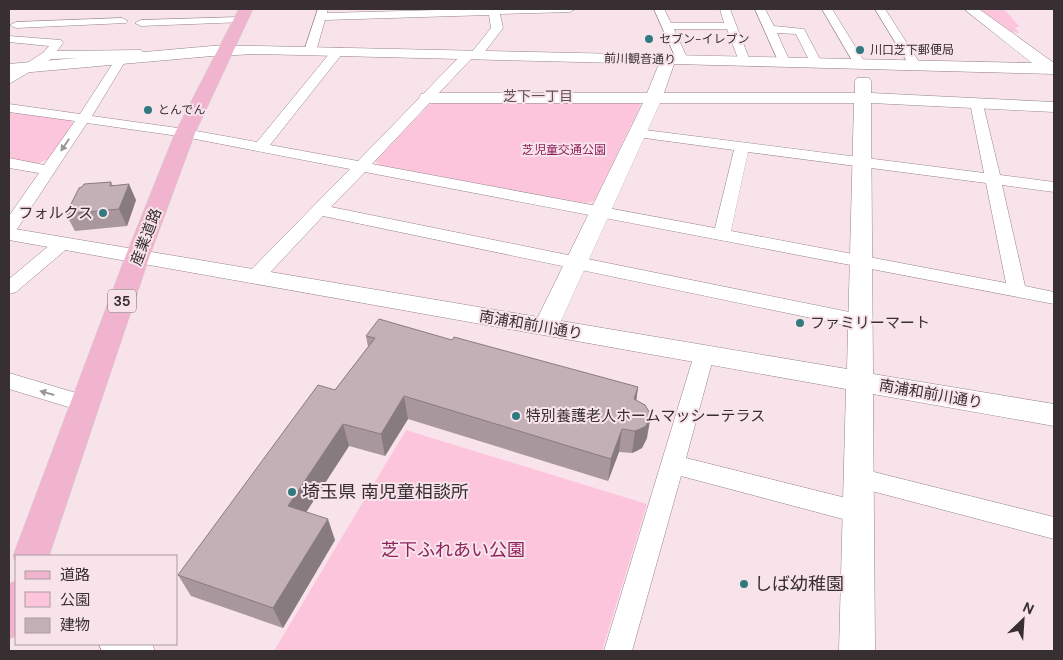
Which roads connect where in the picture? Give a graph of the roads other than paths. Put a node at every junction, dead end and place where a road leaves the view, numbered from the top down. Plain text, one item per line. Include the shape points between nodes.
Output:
1 (152, 9) edge
2 (570, 9) edge
3 (660, 9) edge
4 (724, 9) edge
5 (760, 9) edge
6 (827, 9) edge
7 (880, 9) edge
8 (971, 9) edge
9 (494, 11) edge
10 (409, 12) edge
11 (24, 13) dead end
12 (322, 13) edge
13 (243, 14) edge
14 (122, 21) dead end
15 (16, 25) junction
16 (667, 26) junction
17 (731, 26) junction
18 (770, 29) junction
19 (140, 31) junction
20 (9, 39) edge
21 (225, 50) junction
22 (310, 51) junction
23 (338, 51) junction
24 (48, 55) junction
25 (472, 55) junction
26 (137, 56) junction
27 (675, 59) junction
28 (120, 60) junction
29 (744, 61) junction
30 (784, 62) junction
31 (816, 63) junction
32 (861, 64) junction
33 (915, 66) junction
34 (26, 68) junction
35 (9, 69) edge
36 (1052, 70) edge
37 (9, 80) edge
38 (654, 97) junction
39 (428, 98) junction
40 (863, 98) junction
41 (977, 103) junction
42 (1054, 107) edge
43 (9, 108) edge
44 (84, 118) junction
45 (637, 132) junction
46 (185, 133) junction
47 (742, 146) junction
48 (260, 147) junction
49 (861, 160) junction
50 (9, 162) edge
51 (361, 167) junction
52 (48, 170) junction
53 (992, 179) junction
54 (1054, 187) edge
55 (320, 210) junction
56 (599, 212) junction
57 (9, 228) edge
58 (9, 234) edge
59 (722, 235) junction
60 (63, 243) junction
61 (138, 255) junction
62 (576, 262) junction
63 (861, 262) junction
64 (256, 276) junction
65 (9, 288) edge
66 (1017, 291) junction
67 (1054, 298) edge
68 (860, 321) junction
69 (546, 327) junction
70 (704, 355) junction
71 (9, 381) edge
72 (859, 382) junction
73 (85, 404) junction
74 (1054, 415) edge
75 (672, 464) junction
76 (858, 478) junction
77 (858, 512) junction
78 (1054, 528) edge
79 (31, 555) edge
80 (120, 645) edge
81 (137, 651) edge
82 (618, 651) edge
83 (858, 651) edge

1 - 19 street
2 - 9 street
3 - 16 street
4 - 17 street
5 - 18 street
6 - 32 street
7 - 33 street
8 - 36 street
9 - 10 street
9 - 25 street via 497,28
10 - 12 street
11 - 15 street
12 - 22 street
13 - 19 street
13 - 21 main road, 産業道路 / 35
14 - 15 street
15 - 20 street
16 - 17 street
16 - 27 street
17 - 29 street
18 - 30 street
18 - 31 street via 800,31
19 - 26 street
20 - 24 street via 57,44
21 - 22 street, 前川観音通り
21 - 26 street, 前川観音通り
21 - 46 main road, 産業道路 / 35
22 - 23 street, 前川観音通り
23 - 25 street, 前川観音通り
23 - 48 street
24 - 26 street
24 - 34 street
25 - 27 street, 前川観音通り
25 - 39 street
26 - 28 street, 前川観音通り
27 - 29 street, 前川観音通り
27 - 38 street
28 - 34 street, 前川観音通り
28 - 44 street
29 - 30 street, 前川観音通り
30 - 31 street, 前川観音通り
31 - 32 street, 前川観音通り
32 - 33 street, 前川観音通り
32 - 40 street
33 - 36 street, 前川観音通り
34 - 35 street, 前川観音通り
34 - 37 street
38 - 39 street
38 - 40 street
38 - 45 street
39 - 51 street
40 - 41 street
40 - 49 street
41 - 42 street
41 - 53 street
43 - 44 street
44 - 46 street
44 -> 52 street
45 - 47 street
45 - 56 street
46 - 48 street
46 - 61 main road, 産業道路 / 35
47 - 49 street
47 - 59 street
48 - 51 street
49 - 53 street
49 - 63 street
50 - 52 street
51 - 55 street
51 - 56 street
52 - 57 street
53 - 54 street
53 - 66 street
55 - 62 street
55 - 64 street
56 - 59 street
56 - 62 street
58 - 60 street, 南浦和前川通り
59 - 63 street
60 - 61 street, 南浦和前川通り
60 - 65 street
61 - 64 street, 南浦和前川通り
61 - 73 main road, 産業道路 / 35
62 - 68 street
62 - 69 street
63 - 66 street
63 - 68 street
64 - 69 street, 南浦和前川通り
66 - 67 street
68 - 72 street
69 - 70 street, 南浦和前川通り
70 - 72 street, 南浦和前川通り
70 - 75 street
73 -> 71 street
72 - 74 street, 南浦和前川通り
72 - 76 street
73 - 79 main road, 産業道路 / 35
75 - 77 street
75 - 82 street
76 - 77 street
76 - 78 street
77 - 83 street
80 - 81 street

